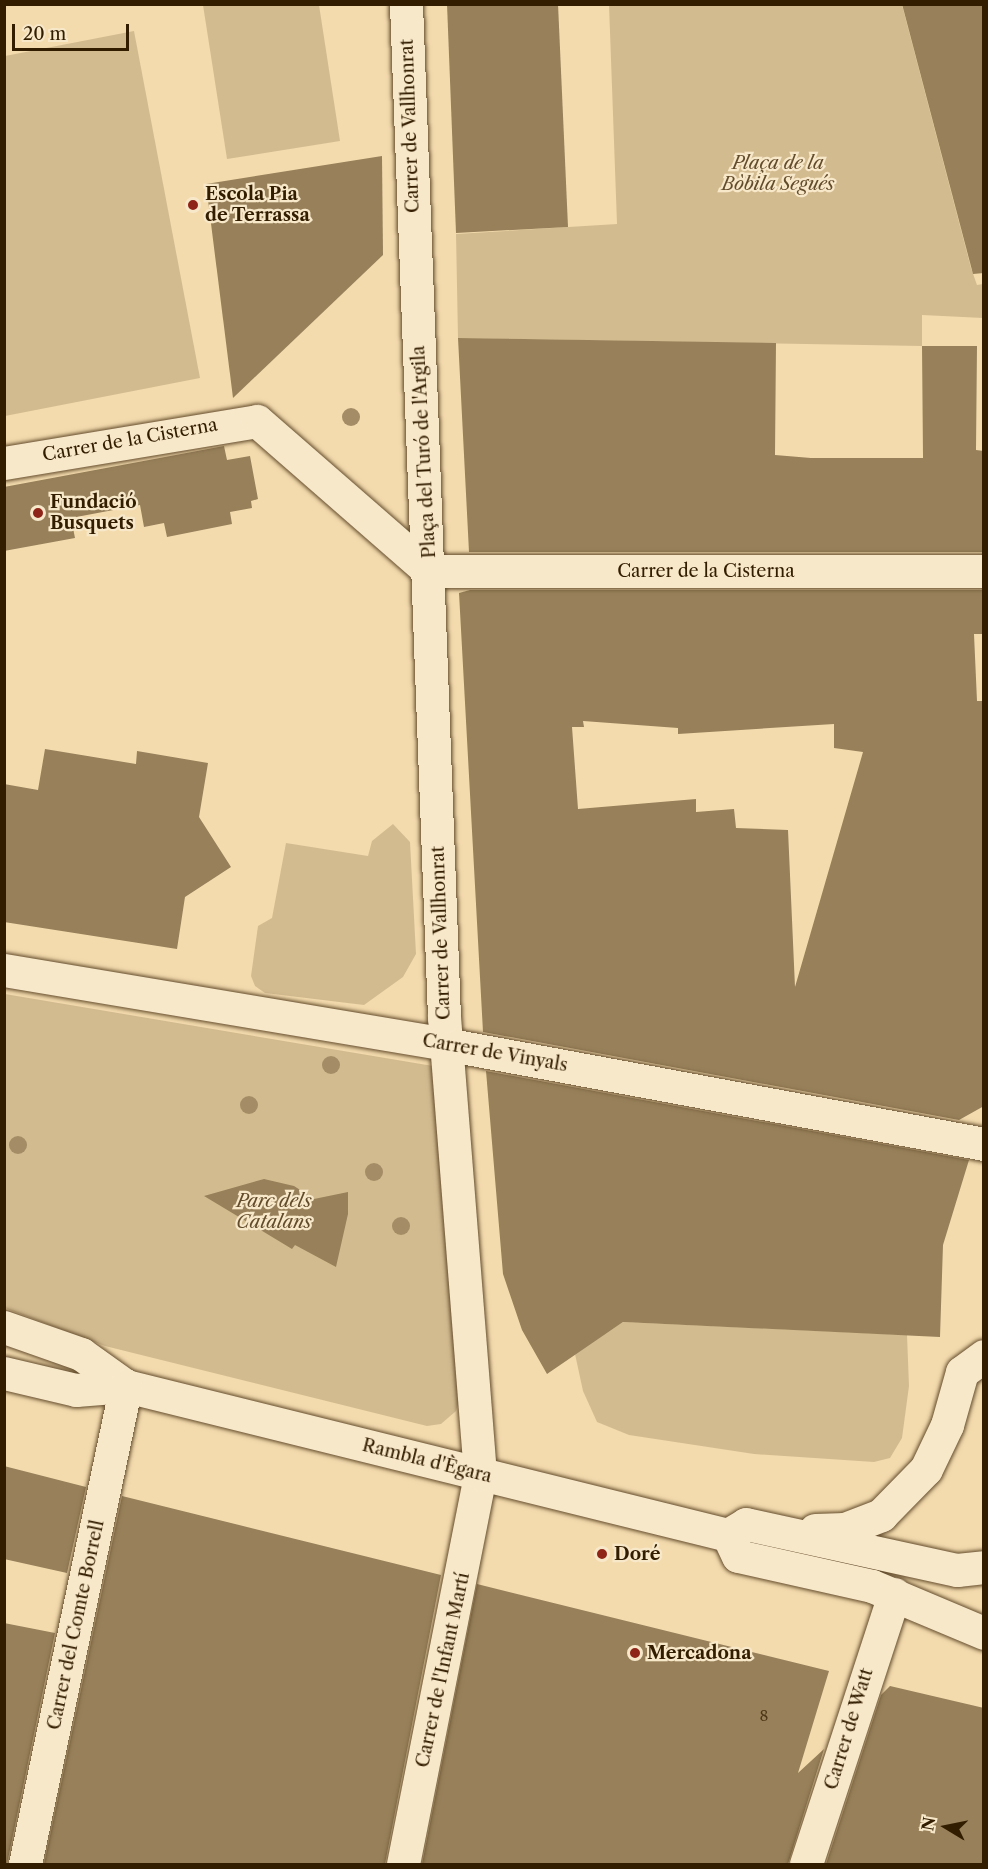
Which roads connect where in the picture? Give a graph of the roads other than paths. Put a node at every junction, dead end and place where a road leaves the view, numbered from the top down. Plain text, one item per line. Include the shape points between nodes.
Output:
1 (406, 4) edge
2 (414, 247) joint
3 (256, 421) joint
4 (4, 463) edge
5 (984, 571) edge
6 (429, 572) junction
7 (4, 970) edge
8 (446, 1044) junction
9 (984, 1144) edge
10 (4, 1327) edge
11 (984, 1356) edge
12 (4, 1372) edge
13 (126, 1386) junction
14 (480, 1474) junction
15 (775, 1530) junction
16 (728, 1535) junction
17 (984, 1567) edge
18 (894, 1594) junction
19 (984, 1633) edge
20 (25, 1864) edge
21 (403, 1864) edge
22 (806, 1864) edge

1 - 2 street, Carrer de Vallhonrat
2 - 6 street, Plaça del Turó de l'Argila
3 - 4 street, Carrer de la Cisterna
3 - 6 street, Plaça del Turó de l'Argila
5 - 6 street, Carrer de la Cisterna
6 - 8 street, Carrer de Vallhonrat
7 - 8 street, Carrer de Vinyals
8 - 9 street, Carrer de Vinyals
8 - 14 street, Carrer de Vallhonrat
10 - 13 street, Rambla d'Ègara via 81,1354
11 - 15 street via 962,1372 946,1425 926,1469 882,1515 845,1529
12 - 13 street, Rambla d'Ègara via 76,1390
13 - 14 street, Rambla d'Ègara
13 - 20 street, Carrer del Comte Borrell
14 - 16 street, Rambla d'Ègara
14 - 21 street, Carrer de l'Infant Martí
15 - 16 street via 746,1524
15 - 17 street via 957,1570
16 - 18 street via 738,1556
18 - 19 street
18 - 22 street, Carrer de Watt

